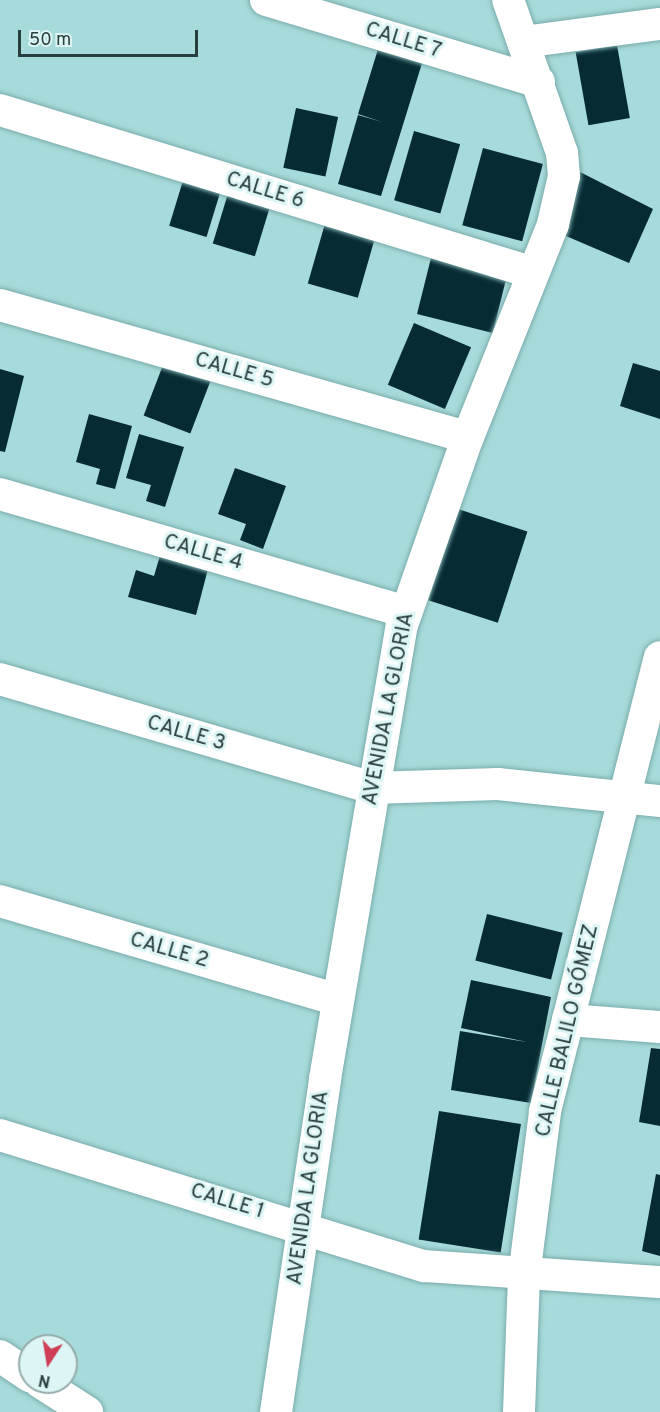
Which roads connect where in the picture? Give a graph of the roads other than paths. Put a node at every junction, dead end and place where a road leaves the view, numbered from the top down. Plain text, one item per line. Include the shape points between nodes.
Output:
1 (266, 0) edge
2 (508, 0) edge
3 (660, 24) edge
4 (523, 42) junction
5 (539, 82) junction
6 (0, 110) edge
7 (531, 272) junction
8 (0, 305) edge
9 (468, 437) junction
10 (0, 494) edge
11 (406, 612) junction
12 (660, 657) edge
13 (0, 679) edge
14 (372, 788) junction
15 (621, 798) junction
16 (660, 801) edge
17 (0, 902) edge
18 (338, 1000) junction
19 (568, 1020) junction
20 (660, 1027) edge
21 (0, 1135) edge
22 (305, 1225) junction
23 (524, 1276) junction
24 (660, 1282) edge
25 (0, 1356) edge
26 (18, 1368) edge
27 (59, 1394) edge
28 (87, 1412) edge
29 (276, 1412) edge
30 (519, 1412) edge

1 - 5 street, CALLE 7
2 - 4 street, AVENIDA LA GLORIA
3 - 4 street
4 - 5 street, AVENIDA LA GLORIA
5 - 7 street, AVENIDA LA GLORIA via 564,176 553,224
6 - 7 street, CALLE 6
7 - 9 street, AVENIDA LA GLORIA
8 - 9 street, CALLE 5
9 - 11 street, AVENIDA LA GLORIA
10 - 11 street, CALLE 4
11 - 14 street, AVENIDA LA GLORIA
12 - 15 street, CALLE BALILO GÓMEZ
13 - 14 street, CALLE 3
14 - 15 street, CALLE 3 via 498,784
14 - 18 street, AVENIDA LA GLORIA
15 - 16 street, CALLE 3
15 - 19 street, CALLE BALILO GÓMEZ
17 - 18 street, CALLE 2
18 - 22 street, AVENIDA LA GLORIA
19 - 20 street
19 - 23 street, CALLE BALILO GÓMEZ via 544,1111
21 - 22 street, CALLE 1
22 - 23 street, CALLE 1 via 424,1266
22 - 29 street, AVENIDA LA GLORIA
23 - 24 street, CALLE 1
23 - 30 street, CALLE BALILO GÓMEZ
25 - 26 street
27 - 28 street

